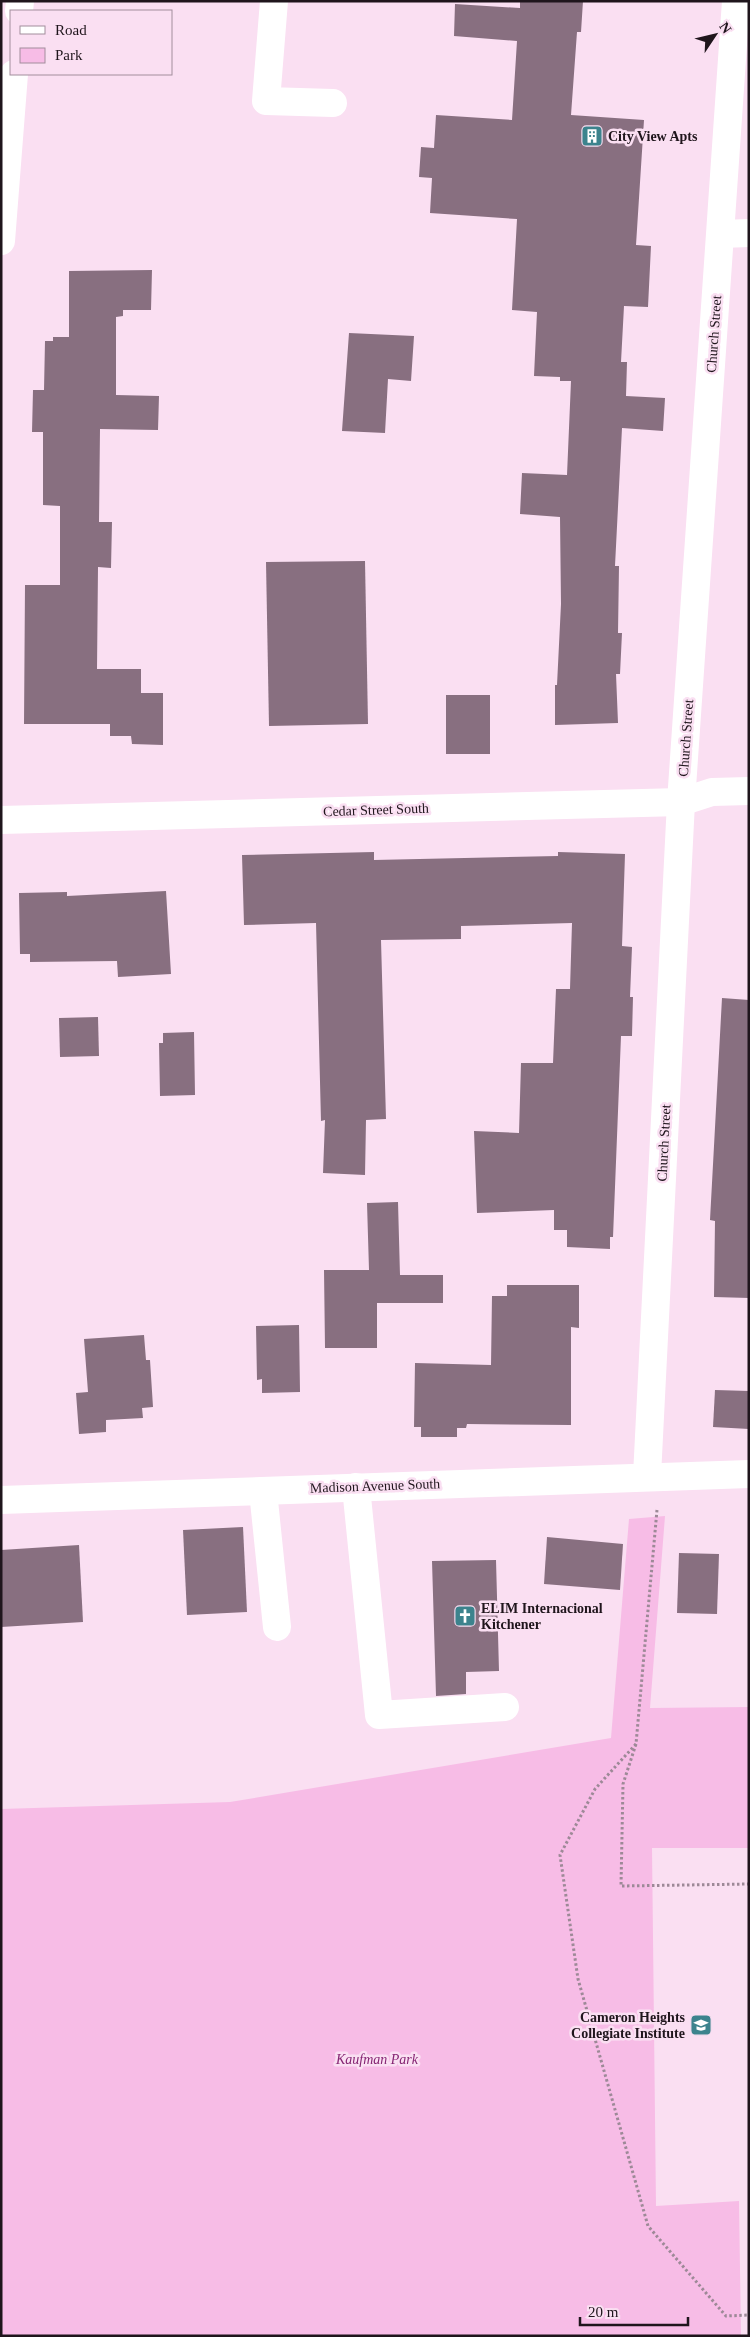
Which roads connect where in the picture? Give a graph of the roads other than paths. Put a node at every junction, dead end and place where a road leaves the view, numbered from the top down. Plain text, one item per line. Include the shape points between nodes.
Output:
1 (274, 1) edge
2 (736, 1) edge
3 (14, 75) edge
4 (333, 103) dead end
5 (749, 233) edge
6 (721, 234) junction
7 (1, 241) edge
8 (749, 791) edge
9 (681, 802) junction
10 (1, 820) edge
11 (749, 1474) edge
12 (647, 1476) junction
13 (356, 1487) junction
14 (263, 1491) junction
15 (1, 1500) edge
16 (277, 1627) dead end
17 (505, 1707) dead end

1 - 4 street via 266,101
2 - 6 street, Church Street
3 - 7 street
5 - 6 street
6 - 9 street, Church Street
8 - 9 street, Cedar Street South via 712,792
9 - 10 street, Cedar Street South
9 - 12 street, Church Street
11 - 12 street, Madison Avenue South
12 - 13 street, Madison Avenue South
13 - 14 street, Madison Avenue South
13 - 17 street via 378,1715
14 - 15 street, Madison Avenue South
14 - 16 street

